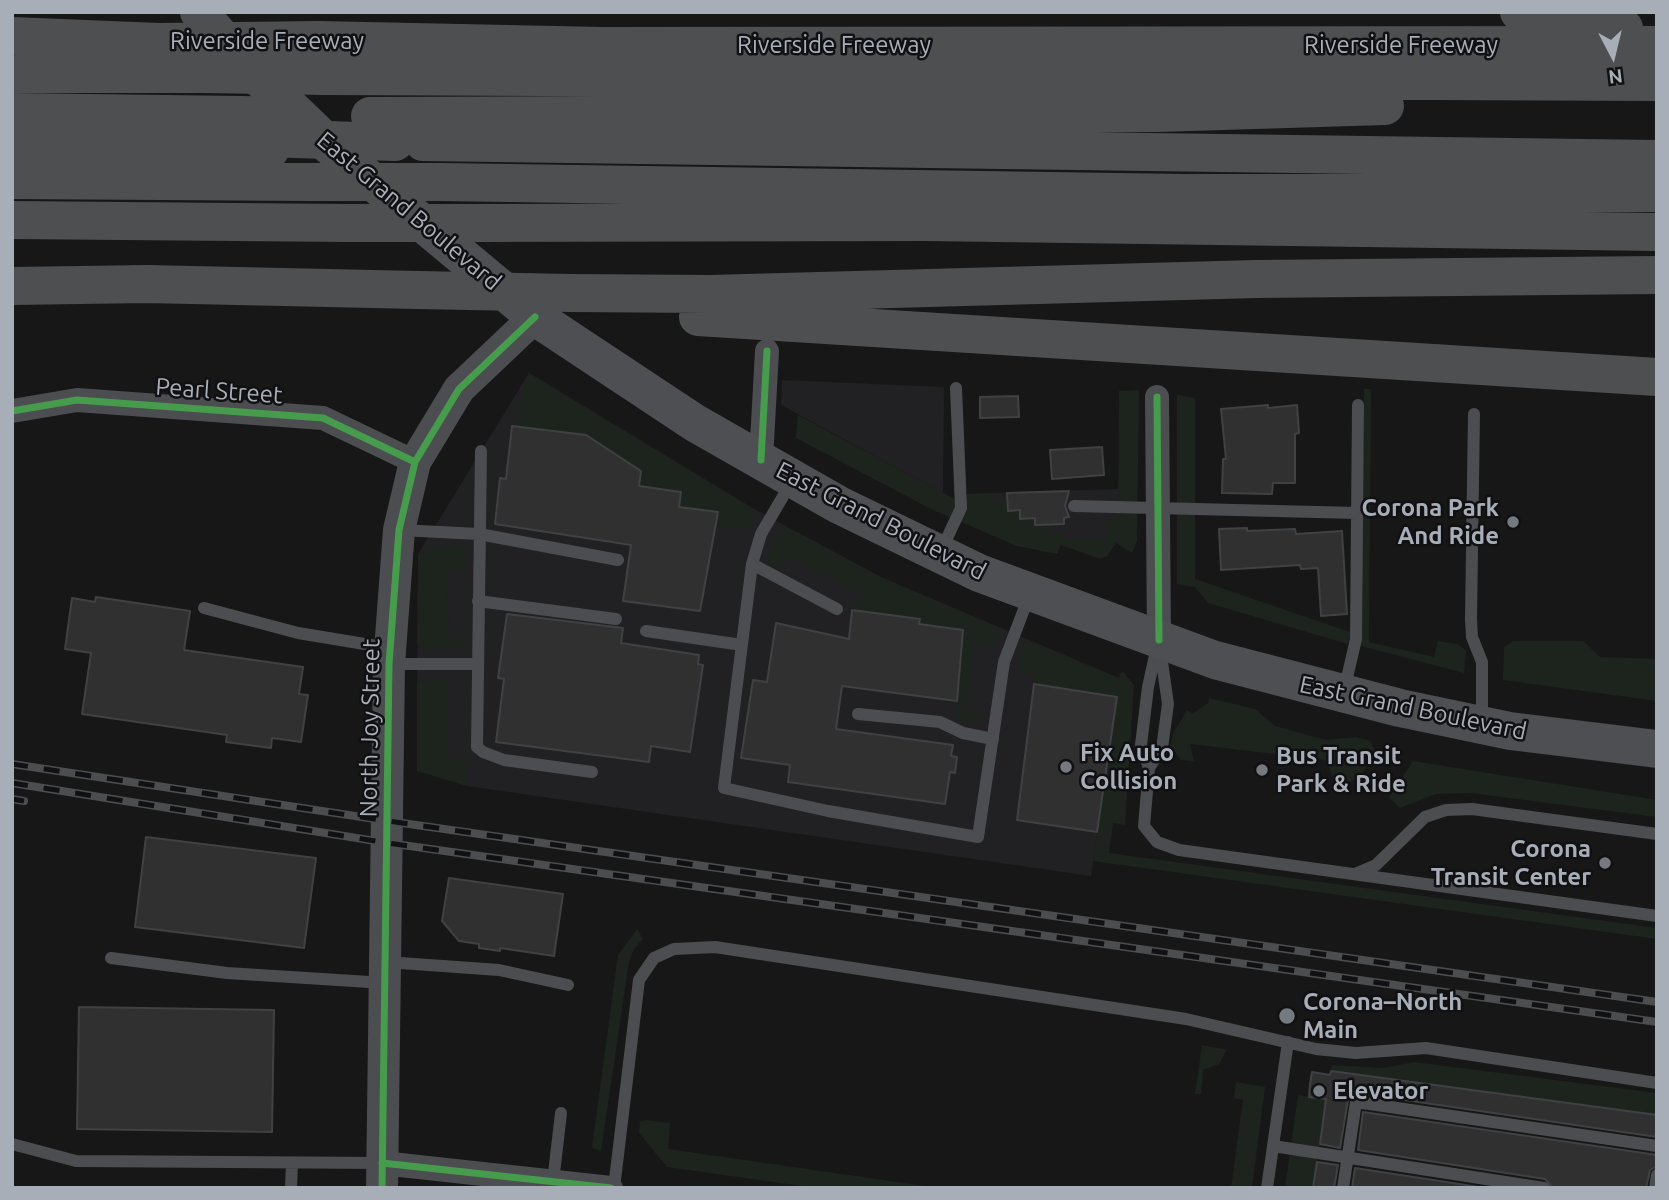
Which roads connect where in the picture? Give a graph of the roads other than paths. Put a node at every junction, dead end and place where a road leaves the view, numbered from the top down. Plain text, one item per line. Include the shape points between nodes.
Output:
1 (199, 12) edge
2 (1519, 12) edge
3 (1657, 33) edge
4 (12, 36) edge
5 (1657, 45) edge
6 (321, 58) junction
7 (12, 74) edge
8 (1657, 82) edge
9 (12, 91) edge
10 (1657, 101) edge
11 (12, 112) edge
12 (181, 115) junction
13 (12, 133) edge
14 (257, 134) junction
15 (389, 137) junction
16 (12, 144) edge
17 (1657, 159) edge
18 (12, 180) edge
19 (1657, 192) edge
20 (12, 220) edge
21 (1657, 232) edge
22 (1657, 275) edge
23 (12, 286) edge
24 (612, 293) junction
25 (535, 317) junction
26 (767, 351) dead end
27 (1657, 377) edge
28 (956, 388) dead end
29 (1157, 397) dead end
30 (1357, 405) dead end
31 (12, 411) edge
32 (1474, 414) dead end
33 (481, 451) dead end
34 (761, 460) junction
35 (415, 462) junction
36 (793, 479) junction
37 (1074, 506) dead end
38 (1156, 509) junction
39 (1357, 513) junction
40 (399, 530) junction
41 (479, 534) junction
42 (940, 554) junction
43 (618, 560) dead end
44 (752, 564) junction
45 (1031, 593) junction
46 (478, 601) junction
47 (204, 608) dead end
48 (837, 609) dead end
49 (617, 619) dead end
50 (646, 631) dead end
51 (1159, 640) junction
52 (742, 645) junction
53 (389, 656) junction
54 (477, 664) junction
55 (1343, 694) junction
56 (858, 714) dead end
57 (1482, 725) junction
58 (993, 739) junction
59 (1657, 749) edge
60 (1149, 768) junction
61 (592, 772) dead end
62 (1657, 834) edge
63 (1355, 875) junction
64 (1657, 916) edge
65 (111, 958) dead end
66 (385, 973) junction
67 (568, 985) dead end
68 (1288, 1042) junction
69 (1657, 1083) edge
70 (561, 1113) dead end
71 (12, 1144) edge
72 (1273, 1146) junction
73 (1657, 1146) edge
74 (1348, 1158) junction
75 (292, 1163) junction
76 (382, 1175) edge
77 (1657, 1175) edge
78 (553, 1182) junction
79 (291, 1188) edge
80 (612, 1188) edge
81 (1267, 1188) edge
82 (1343, 1188) edge
83 (1544, 1188) edge
84 (1655, 1188) edge

1 - 25 main road, East Grand Boulevard via 239,58 331,147
2 - 3 highway
4 - 6 highway, Riverside Freeway, bridge via 159,42
5 - 6 highway, Riverside Freeway via 602,46
6 - 7 highway, bridge via 205,74
6 - 8 highway
9 - 12 highway via 138,92
10 - 15 highway
11 - 12 highway
12 - 14 highway
13 - 14 highway
14 - 15 highway, bridge
14 - 16 highway
15 - 17 highway
18 - 19 highway, bridge via 441,181 1185,193
20 - 21 highway, bridge via 925,222
22 - 24 highway
23 - 24 highway, bridge via 147,284
24 - 27 highway via 690,316
25 - 34 main road, East Grand Boulevard via 695,424
25 - 35 street, North Joy Street via 459,389
26 - 34 street
28 - 42 lane via 961,508
29 - 38 street
30 - 39 lane
31 - 35 street, Pearl Street via 77,400 323,418
32 - 57 lane via 1471,619 1482,662
33 - 41 lane
34 - 36 main road, East Grand Boulevard
35 - 40 street, North Joy Street
36 - 42 main road, East Grand Boulevard
36 - 44 lane via 765,526
37 - 38 lane
38 - 39 lane
38 - 51 street
39 - 55 lane via 1356,639
40 - 41 lane
40 - 53 street, North Joy Street
41 - 43 lane
41 - 46 lane
42 - 45 main road, East Grand Boulevard
44 - 48 lane
44 - 52 lane
45 - 51 main road, East Grand Boulevard
45 - 58 lane via 1004,662
46 - 49 lane
46 - 54 lane
47 - 53 lane
50 - 52 lane
51 - 55 main road, East Grand Boulevard via 1227,664
51 - 60 lane via 1141,745
51 - 60 lane via 1169,695 1162,748
52 - 58 lane via 724,788 978,837
53 - 54 lane
53 - 66 street, North Joy Street
54 - 61 lane via 477,747 504,760
55 - 57 main road, East Grand Boulevard
56 - 58 lane via 940,722
57 - 59 main road, East Grand Boulevard via 1586,743
60 - 63 lane via 1143,816 1157,842 1179,850
62 - 63 lane via 1472,809 1446,810 1425,817 1376,865
63 - 64 lane
65 - 66 lane via 227,973
66 - 67 lane via 499,970
66 - 76 street, North Joy Street
68 - 69 lane via 1356,1054 1426,1048
68 - 72 lane
68 - 80 lane via 1179,1018 715,947 661,953 639,979
70 - 78 lane
71 - 75 lane via 76,1161
72 - 74 lane
72 - 81 lane
73 - 74 lane via 1356,1102
74 - 82 lane
74 - 83 lane
75 - 76 lane
75 - 79 lane
76 - 78 street
77 - 84 lane
78 - 80 street

